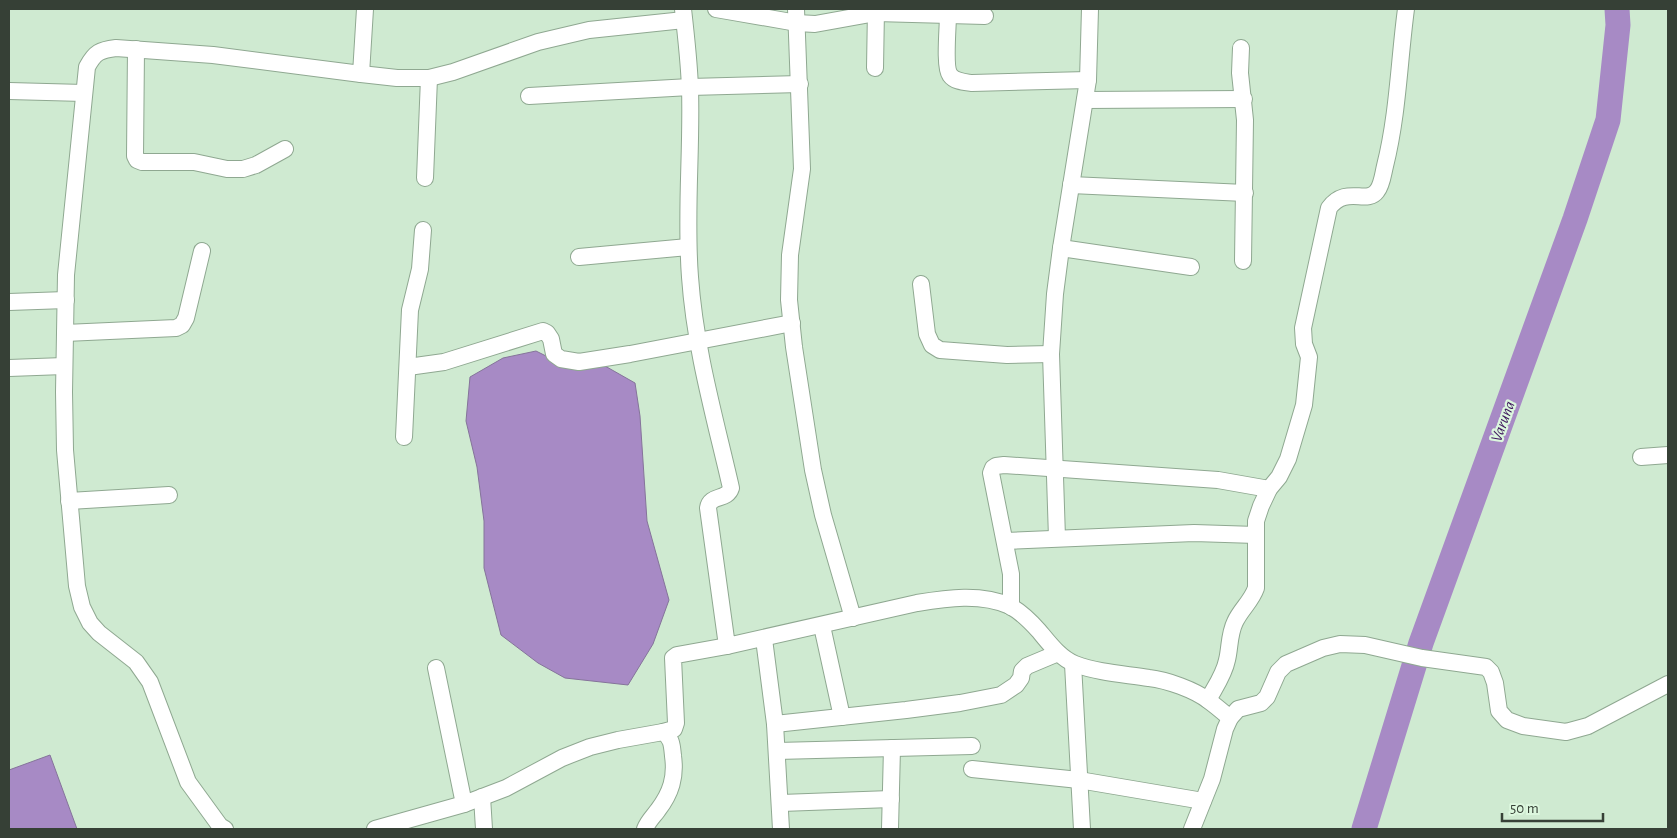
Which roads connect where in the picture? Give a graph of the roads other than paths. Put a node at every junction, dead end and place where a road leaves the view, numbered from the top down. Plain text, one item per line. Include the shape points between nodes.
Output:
1 (365, 9) edge
2 (716, 9) edge
3 (1090, 9) edge
4 (1406, 9) edge
5 (876, 11) edge
6 (684, 15) edge
7 (948, 15) junction
8 (796, 16) edge
9 (985, 16) dead end
10 (1241, 48) dead end
11 (136, 49) junction
12 (875, 68) dead end
13 (361, 74) junction
14 (430, 78) junction
15 (1088, 80) junction
16 (800, 84) junction
17 (690, 87) junction
18 (9, 91) edge
19 (84, 93) junction
20 (529, 96) dead end
21 (1244, 99) junction
22 (1085, 100) junction
23 (285, 149) dead end
24 (425, 178) dead end
25 (1071, 185) junction
26 (1245, 193) junction
27 (423, 230) dead end
28 (688, 247) junction
29 (1061, 248) junction
30 (202, 251) dead end
31 (579, 257) dead end
32 (1243, 261) dead end
33 (1191, 267) dead end
34 (921, 284) dead end
35 (66, 300) junction
36 (9, 302) edge
37 (792, 323) junction
38 (65, 333) junction
39 (697, 340) junction
40 (1050, 354) junction
41 (64, 366) junction
42 (408, 367) junction
43 (9, 368) edge
44 (404, 437) dead end
45 (1668, 455) edge
46 (1641, 457) dead end
47 (1055, 468) junction
48 (1269, 489) junction
49 (170, 495) dead end
50 (69, 501) junction
51 (1256, 535) junction
52 (1057, 538) junction
53 (1005, 541) junction
54 (1011, 607) junction
55 (853, 618) junction
56 (822, 626) junction
57 (764, 639) junction
58 (727, 646) junction
59 (1058, 653) junction
60 (1073, 664) junction
61 (436, 668) dead end
62 (1668, 684) edge
63 (1208, 700) junction
64 (842, 717) junction
65 (1230, 718) junction
66 (775, 724) junction
67 (663, 732) junction
68 (972, 746) dead end
69 (892, 748) junction
70 (777, 751) junction
71 (972, 769) dead end
72 (1079, 780) junction
73 (482, 797) junction
74 (891, 799) junction
75 (1203, 800) junction
76 (781, 803) junction
77 (464, 804) junction
78 (225, 829) edge
79 (375, 829) edge
80 (484, 829) edge
81 (645, 829) edge
82 (781, 829) edge
83 (890, 829) edge
84 (1082, 829) edge
85 (1192, 829) edge

1 - 13 street
2 - 8 street
3 - 15 street
4 - 48 street via 1396,112 1380,185 1374,194 1342,196 1329,208 1302,328 1309,357 1304,405 1288,459
5 - 7 street
5 - 8 street via 815,24
5 - 12 street
6 - 14 street via 589,30 538,42
6 - 17 street
7 - 9 street
7 - 15 street via 947,66 950,75 958,80 972,83
8 - 16 street
10 - 21 street
11 - 13 street via 213,55
11 - 19 street via 103,50 92,57 87,67
11 - 23 street via 137,160 194,162 243,170
13 - 14 street
14 - 24 street
15 - 22 street
16 - 17 street
16 - 37 street via 802,169 790,255
17 - 20 street
17 - 28 street
18 - 19 street
19 - 35 street
21 - 22 street
21 - 26 street
22 - 25 street
25 - 26 street
25 - 29 street
26 - 32 street
27 - 42 street via 420,269 410,310
28 - 31 street
28 - 39 street
29 - 33 street
29 - 40 street
30 - 38 street via 182,325 176,328
34 - 40 street via 927,334 932,345 940,350 999,355
35 - 36 street
35 - 38 street
37 - 39 street
37 - 55 street via 813,470
38 - 41 street
39 - 42 street via 579,362 561,359 554,354 551,339 543,331 444,362
39 - 58 street via 731,488 726,496 712,500 708,508
40 - 47 street
41 - 43 street
41 - 50 street
42 - 44 street
45 - 46 street
47 - 48 street via 1218,480
47 - 52 street
47 - 53 street via 1004,465 992,468
48 - 51 street via 1256,521
49 - 50 street
50 - 78 street via 82,607 99,633 136,662 150,682 188,782
51 - 52 street via 1194,533
51 - 63 street via 1256,588 1252,599 1235,620 1227,662
52 - 53 street
53 - 54 street via 1011,574
54 - 55 street via 990,600 946,599
54 - 59 street via 1029,620
55 - 56 street
56 - 57 street
56 - 64 street
57 - 58 street
57 - 66 street
58 - 67 street via 673,658 676,723 674,729
59 - 60 street
59 - 64 street via 1027,666 1016,686 1001,695
60 - 63 street via 1150,678
60 - 72 street
61 - 77 street
62 - 65 street via 1588,726 1566,732 1523,726 1507,720 1499,710 1495,683 1486,667 1422,658 1365,645 1340,644 1286,664 1261,703 1238,709
63 - 65 street
64 - 66 street
65 - 75 street
66 - 70 street
67 - 73 street via 590,747
67 - 81 street via 672,741 674,780
68 - 69 street
69 - 70 street
69 - 74 street
70 - 76 street
71 - 72 street
72 - 75 street
72 - 84 street
73 - 77 street
73 - 80 street
74 - 76 street
74 - 83 street
75 - 85 street
76 - 82 street
77 - 79 street

